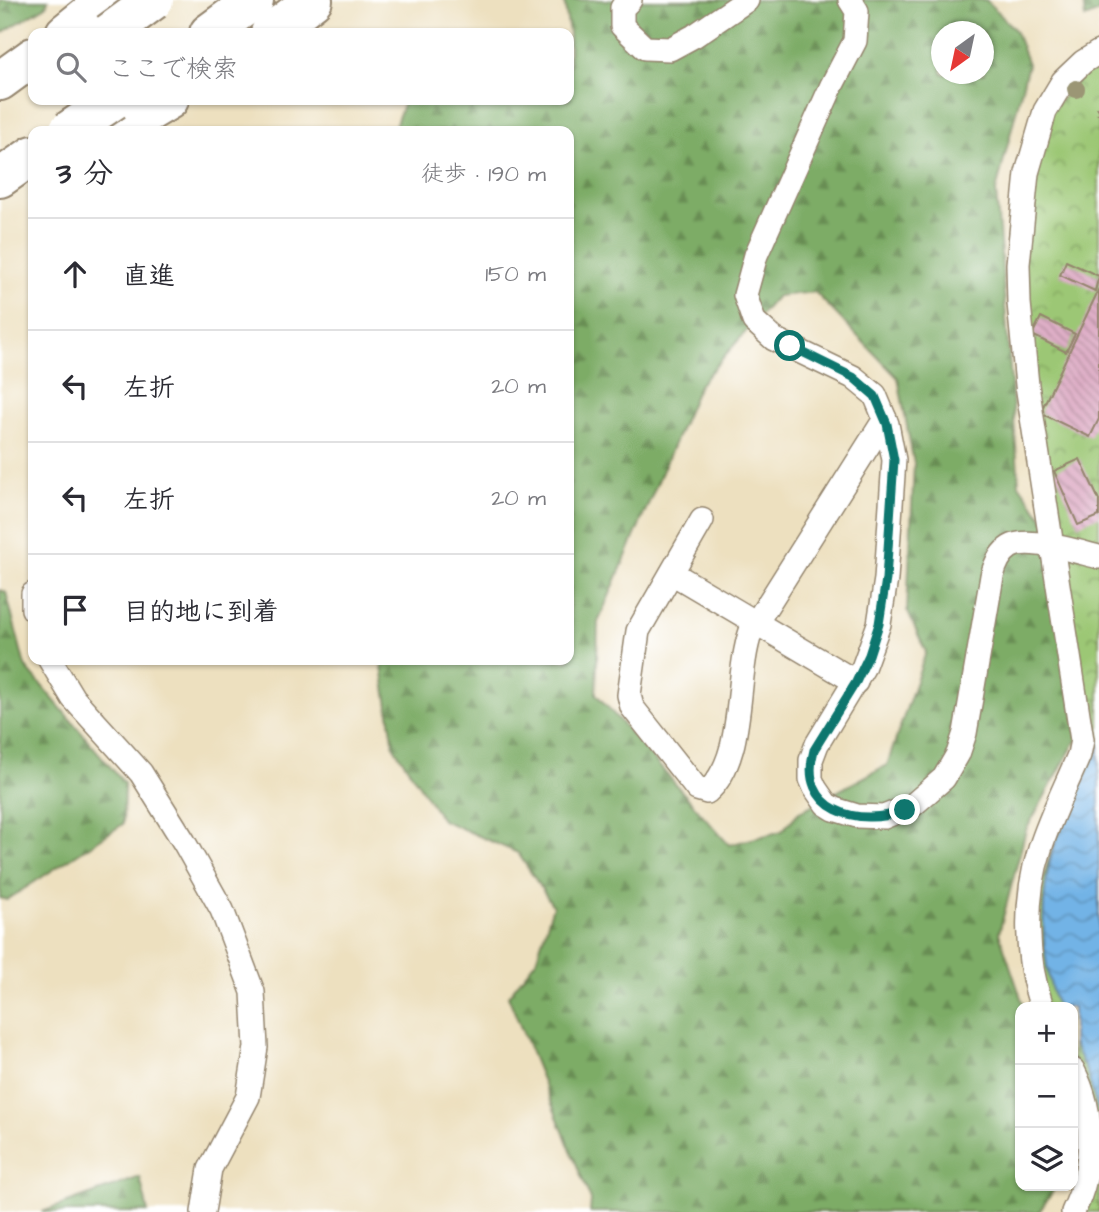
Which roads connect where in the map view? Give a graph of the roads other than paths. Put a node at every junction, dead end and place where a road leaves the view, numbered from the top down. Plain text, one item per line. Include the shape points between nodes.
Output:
1 (106, 0) edge
2 (134, 0) edge
3 (155, 0) edge
4 (254, 0) edge
5 (630, 0) edge
6 (747, 0) edge
7 (850, 0) edge
8 (312, 1) edge
9 (71, 28) edge
10 (116, 28) edge
11 (126, 28) edge
12 (216, 28) edge
13 (277, 28) edge
14 (1099, 52) edge
15 (28, 61) edge
16 (0, 81) edge
17 (28, 86) edge
18 (0, 105) edge
19 (106, 105) edge
20 (107, 105) edge
21 (161, 105) edge
22 (75, 126) edge
23 (101, 126) edge
24 (125, 126) edge
25 (28, 158) edge
26 (0, 178) edge
27 (28, 185) edge
28 (0, 199) edge
29 (885, 419) junction
30 (702, 520) dead end
31 (1054, 548) junction
32 (1099, 557) edge
33 (672, 573) junction
34 (755, 624) junction
35 (53, 665) edge
36 (856, 682) junction
37 (1041, 1002) edge
38 (1078, 1085) edge
39 (203, 1212) edge
40 (1073, 1212) edge

1 - 9 highway
2 - 11 street
3 - 10 highway, bridge
4 - 12 highway
5 - 6 street via 622,8 622,26 645,48 670,49
7 - 29 street via 857,11 855,41 756,255 745,295 754,321 774,339 853,377 875,396
8 - 13 highway
14 - 31 street via 1063,81 1045,111 1027,173 1020,233 1023,345
15 - 16 highway
17 - 18 highway
19 - 23 street
20 - 22 highway, bridge
21 - 24 highway
25 - 26 highway
27 - 28 highway
29 - 34 street
29 - 36 street via 894,460 886,579 879,624
30 - 33 street
31 - 32 street
31 - 36 street via 1015,545 998,561 958,754 932,791 914,805 884,817 834,809 820,797 811,779 814,750
31 - 37 street via 1082,740 1040,849 1031,895 1031,947
33 - 34 street
33 - 34 street via 638,631 629,695 632,706 702,791 711,788 731,750 746,649
34 - 36 street
35 - 39 street via 73,698 141,773 177,831 222,910 253,992 256,1047 248,1097 211,1169
38 - 40 street via 1089,1139 1084,1187

